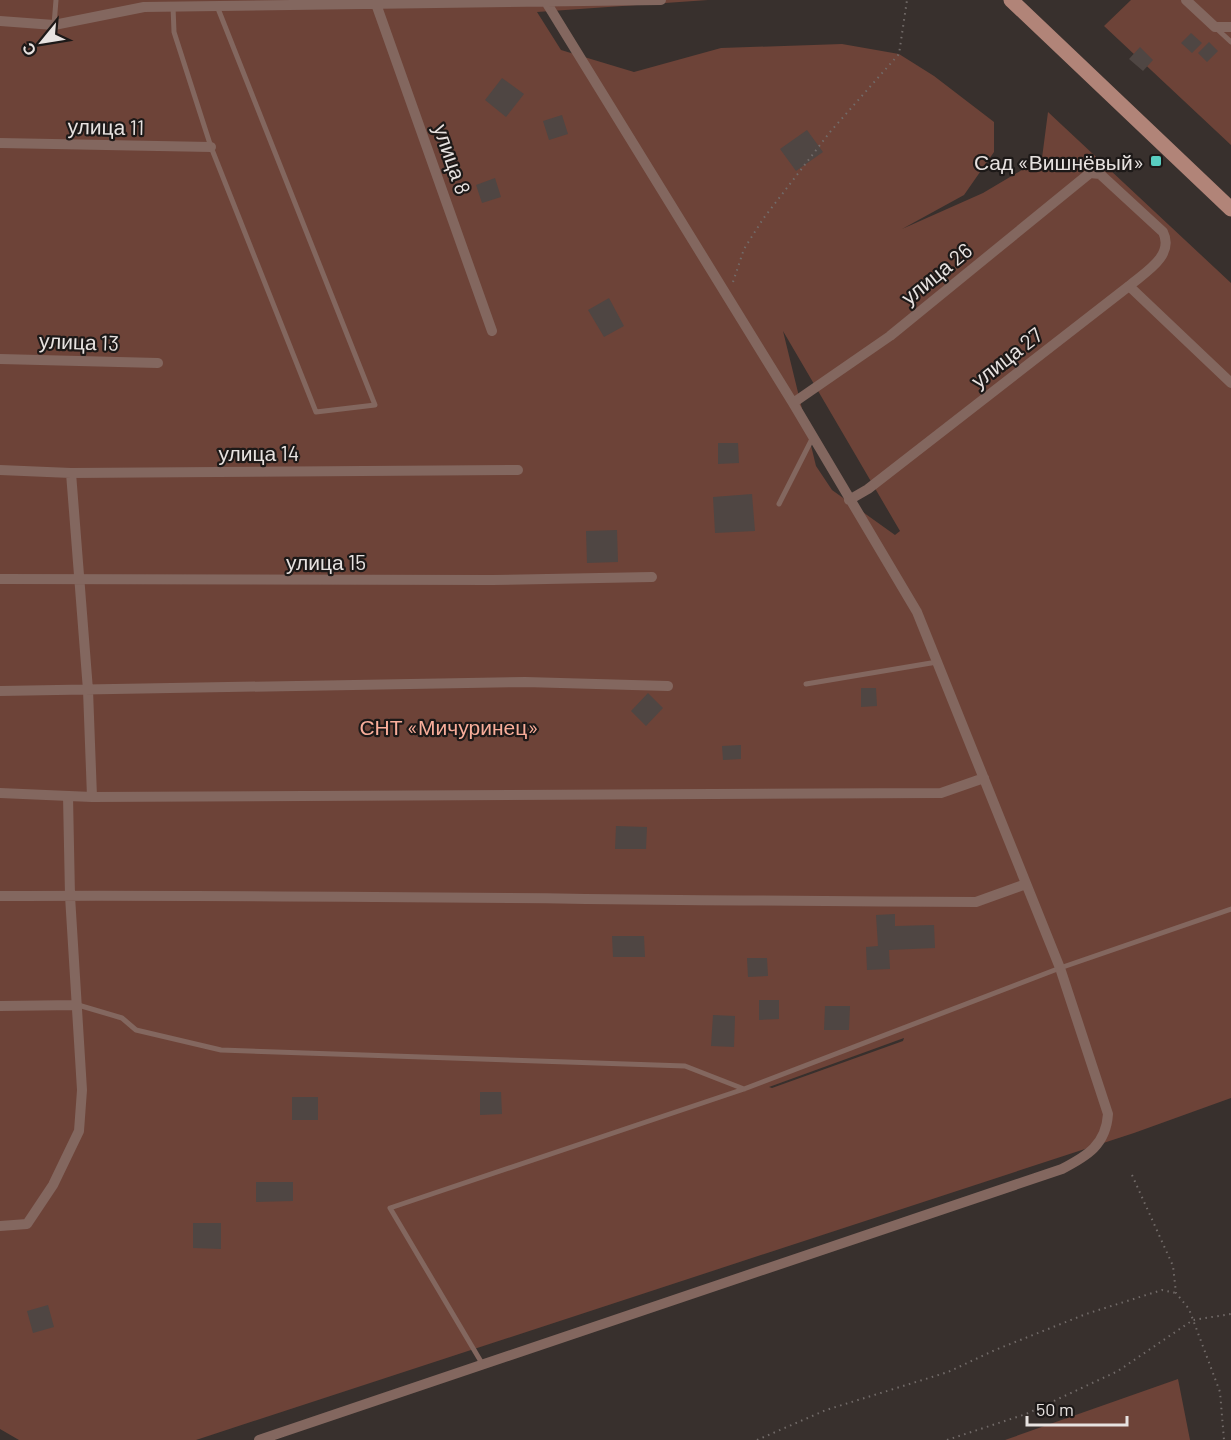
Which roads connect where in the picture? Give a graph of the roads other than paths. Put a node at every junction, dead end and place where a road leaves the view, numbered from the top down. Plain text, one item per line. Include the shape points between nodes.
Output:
1 (56, 0) edge
2 (661, 0) edge
3 (1011, 0) edge
4 (1186, 0) edge
5 (376, 2) edge
6 (546, 2) junction
7 (173, 6) junction
8 (218, 6) junction
9 (0, 21) edge
10 (54, 25) junction
11 (1215, 27) junction
12 (1231, 27) edge
13 (1231, 42) edge
14 (0, 143) edge
15 (212, 147) junction
16 (1100, 174) joint
17 (1231, 209) edge
18 (1129, 286) junction
19 (492, 331) dead end
20 (0, 359) edge
21 (158, 363) dead end
22 (1231, 383) edge
23 (793, 403) junction
24 (813, 437) junction
25 (0, 470) edge
26 (518, 470) dead end
27 (71, 473) junction
28 (849, 500) junction
29 (779, 504) dead end
30 (652, 577) dead end
31 (0, 579) edge
32 (80, 580) junction
33 (937, 662) junction
34 (806, 684) dead end
35 (668, 686) dead end
36 (88, 690) junction
37 (0, 692) edge
38 (984, 778) junction
39 (0, 793) edge
40 (68, 796) junction
41 (92, 797) junction
42 (1026, 884) junction
43 (0, 896) edge
44 (70, 896) junction
45 (1231, 909) edge
46 (1060, 968) junction
47 (77, 1005) junction
48 (0, 1006) edge
49 (744, 1089) junction
50 (0, 1226) edge
51 (483, 1365) junction
52 (259, 1440) edge

1 - 10 lane
2 - 6 street
3 - 17 main road
4 - 11 street
5 - 6 street
5 - 8 street
5 - 19 street, улица 8
6 - 23 street
7 - 8 street
7 - 10 street via 144,7
7 - 15 lane via 174,32
8 - 15 lane via 375,405 316,412
9 - 10 street
11 - 12 street
11 - 13 lane
14 - 15 street, улица 11
16 - 18 street, улица 27 via 1166,238 1164,252
16 - 23 street, улица 26 via 1084,176 890,336
18 - 22 street
18 - 28 street, улица 27
20 - 21 street, улица 13
23 - 24 street
24 - 28 street
24 - 29 lane
25 - 27 street, улица 14
26 - 27 street, улица 14
27 - 32 street
28 - 33 street via 916,612
30 - 32 street, улица 15
31 - 32 street, улица 15
32 - 36 street
33 - 34 lane
33 - 38 street
35 - 36 street via 525,682
36 - 37 street
36 - 41 street
38 - 41 street via 941,794
38 - 42 street
39 - 40 street
40 - 41 street
40 - 44 street
42 - 44 street via 976,902
42 - 46 street
43 - 44 street
44 - 47 street
45 - 46 lane
46 - 49 lane
46 - 51 street via 1108,1114 1101,1142 1086,1156 1062,1169
47 - 48 street
47 - 49 lane via 122,1018 136,1030 220,1050 685,1066
47 - 50 street via 82,1090 79,1131 53,1185 27,1224
49 - 51 lane via 390,1208
51 - 52 street

